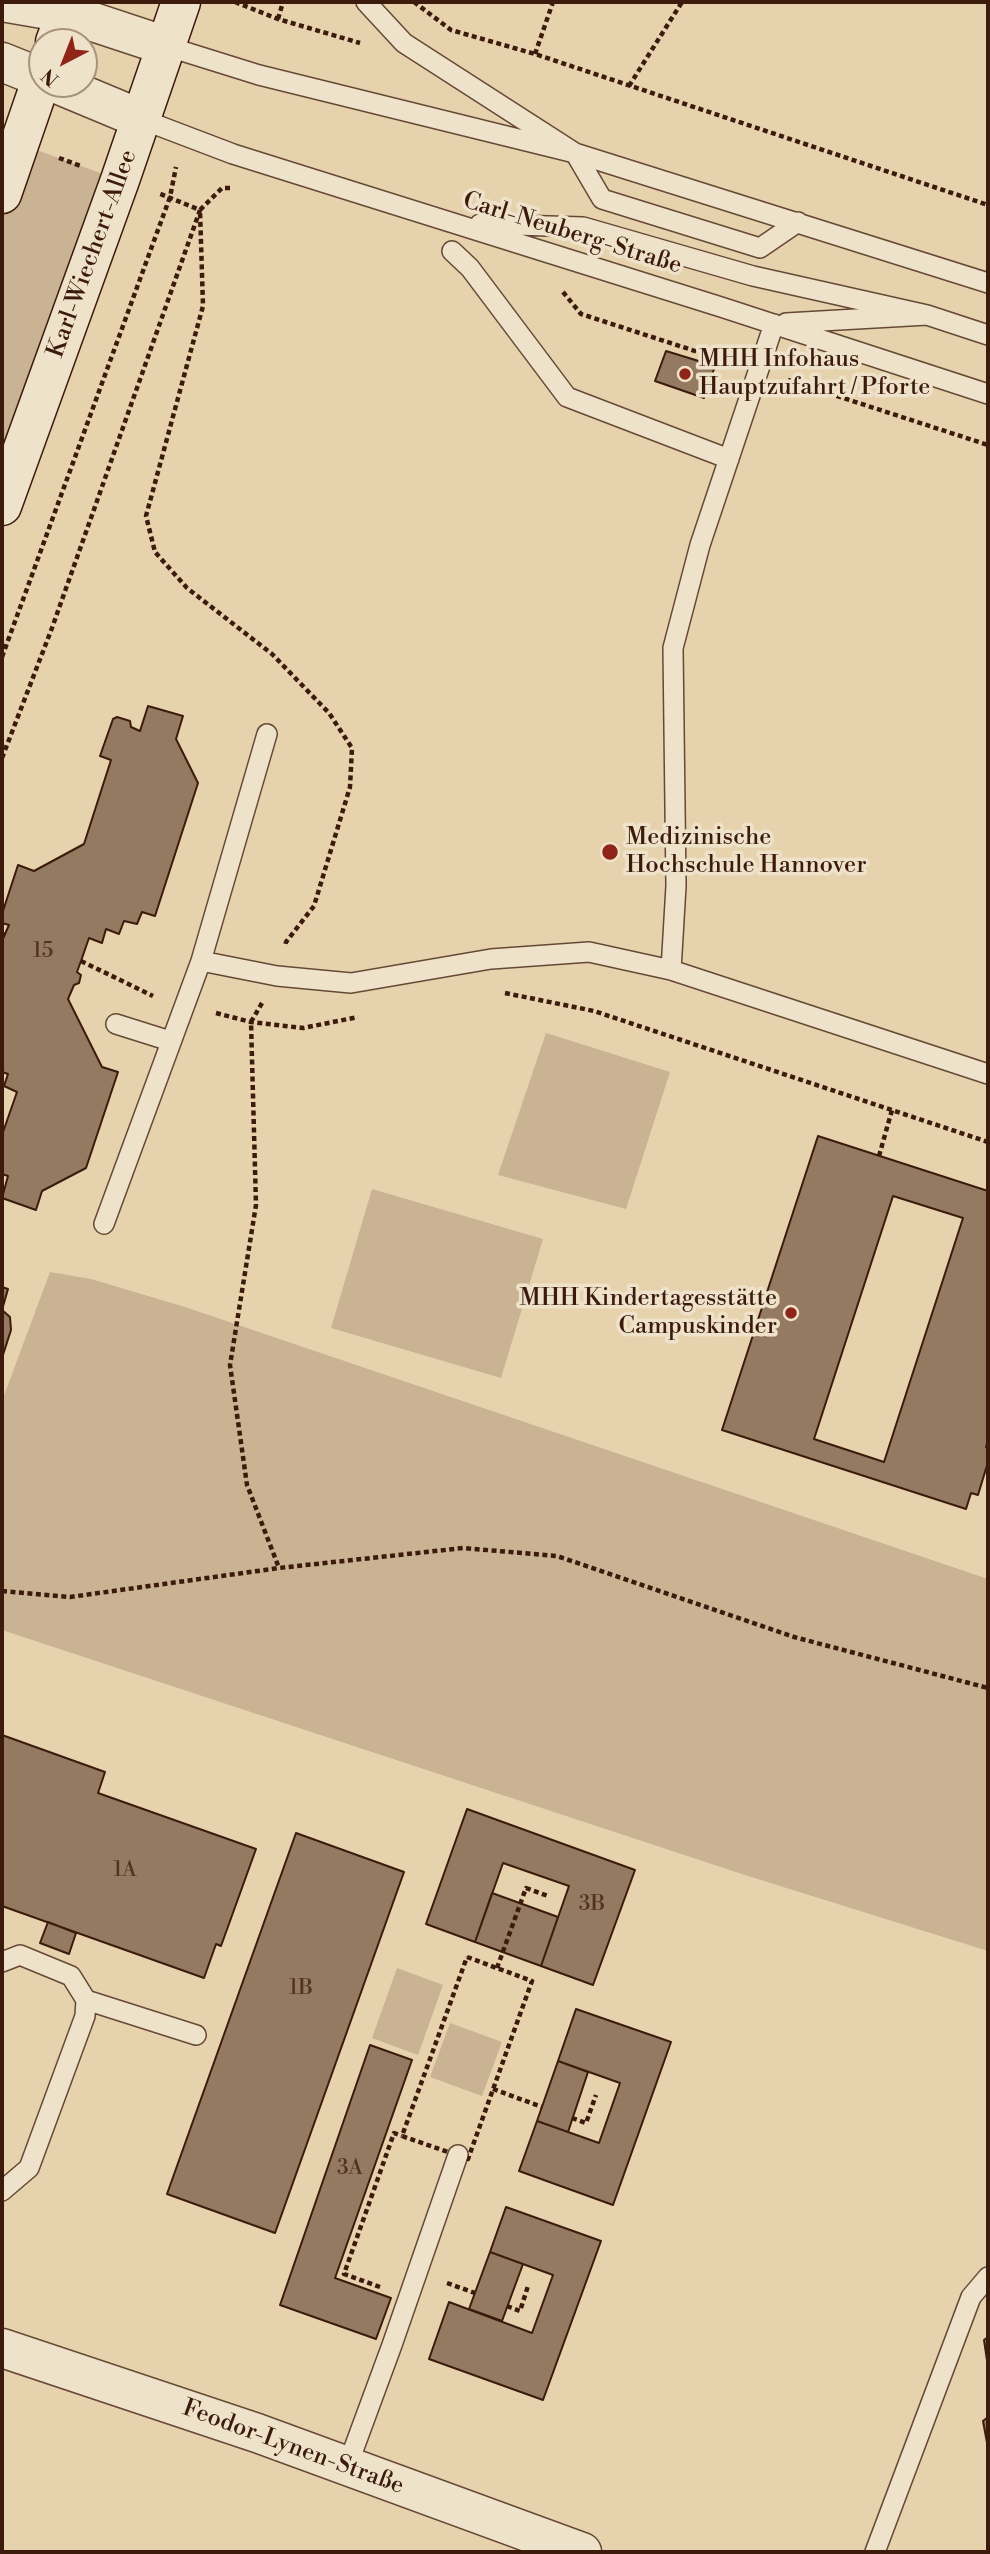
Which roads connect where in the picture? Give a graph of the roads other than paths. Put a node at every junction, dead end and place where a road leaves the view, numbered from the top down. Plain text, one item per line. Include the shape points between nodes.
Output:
1 (2, 2) edge
2 (181, 2) edge
3 (366, 2) edge
4 (64, 19) edge
5 (166, 47) junction
6 (2, 62) edge
7 (28, 72) edge
8 (35, 98) edge
9 (91, 98) edge
10 (141, 119) junction
11 (575, 153) junction
12 (2, 194) edge
13 (798, 222) junction
14 (455, 223) junction
15 (452, 251) dead end
16 (988, 283) edge
17 (927, 315) junction
18 (774, 324) junction
19 (988, 335) edge
20 (988, 394) edge
21 (729, 459) junction
22 (2, 506) edge
23 (267, 734) dead end
24 (201, 961) junction
25 (671, 970) junction
26 (116, 1024) dead end
27 (170, 1041) junction
28 (988, 1074) edge
29 (104, 1224) dead end
30 (2, 1962) edge
31 (86, 2000) junction
32 (195, 2035) dead end
33 (458, 2155) road end
34 (2, 2191) edge
35 (988, 2277) edge
36 (2, 2348) edge
37 (347, 2467) junction
38 (582, 2552) edge
39 (875, 2552) edge

1 - 4 street
2 - 5 street, Karl-Wiechert-Allee
3 - 11 lane via 404,43
4 - 5 street
5 - 10 street, Karl-Wiechert-Allee
5 - 11 lane via 259,75
6 - 7 street
8 - 12 street
9 - 10 street
10 - 14 lane, Carl-Neuberg-Straße via 233,154
10 - 22 street, Karl-Wiechert-Allee
11 - 13 lane
11 - 13 lane via 602,199 681,224 760,248
13 - 16 lane
14 - 17 lane via 583,227 753,276
14 - 18 lane, Carl-Neuberg-Straße
15 - 21 lane via 470,268 567,397
17 - 18 lane
17 - 19 lane
18 - 20 lane, Carl-Neuberg-Straße
18 - 21 lane
21 - 25 lane via 673,648 676,886
23 - 24 lane
24 - 25 lane via 277,976 351,983 491,959 589,952
24 - 27 lane
25 - 28 lane
26 - 27 lane
27 - 29 lane
30 - 31 lane via 20,1955 71,1976
31 - 32 lane
31 - 34 lane via 85,2016 29,2168
33 - 37 lane
35 - 39 lane via 971,2297
36 - 37 street, Feodor-Lynen-Straße
37 - 38 street, Feodor-Lynen-Straße

